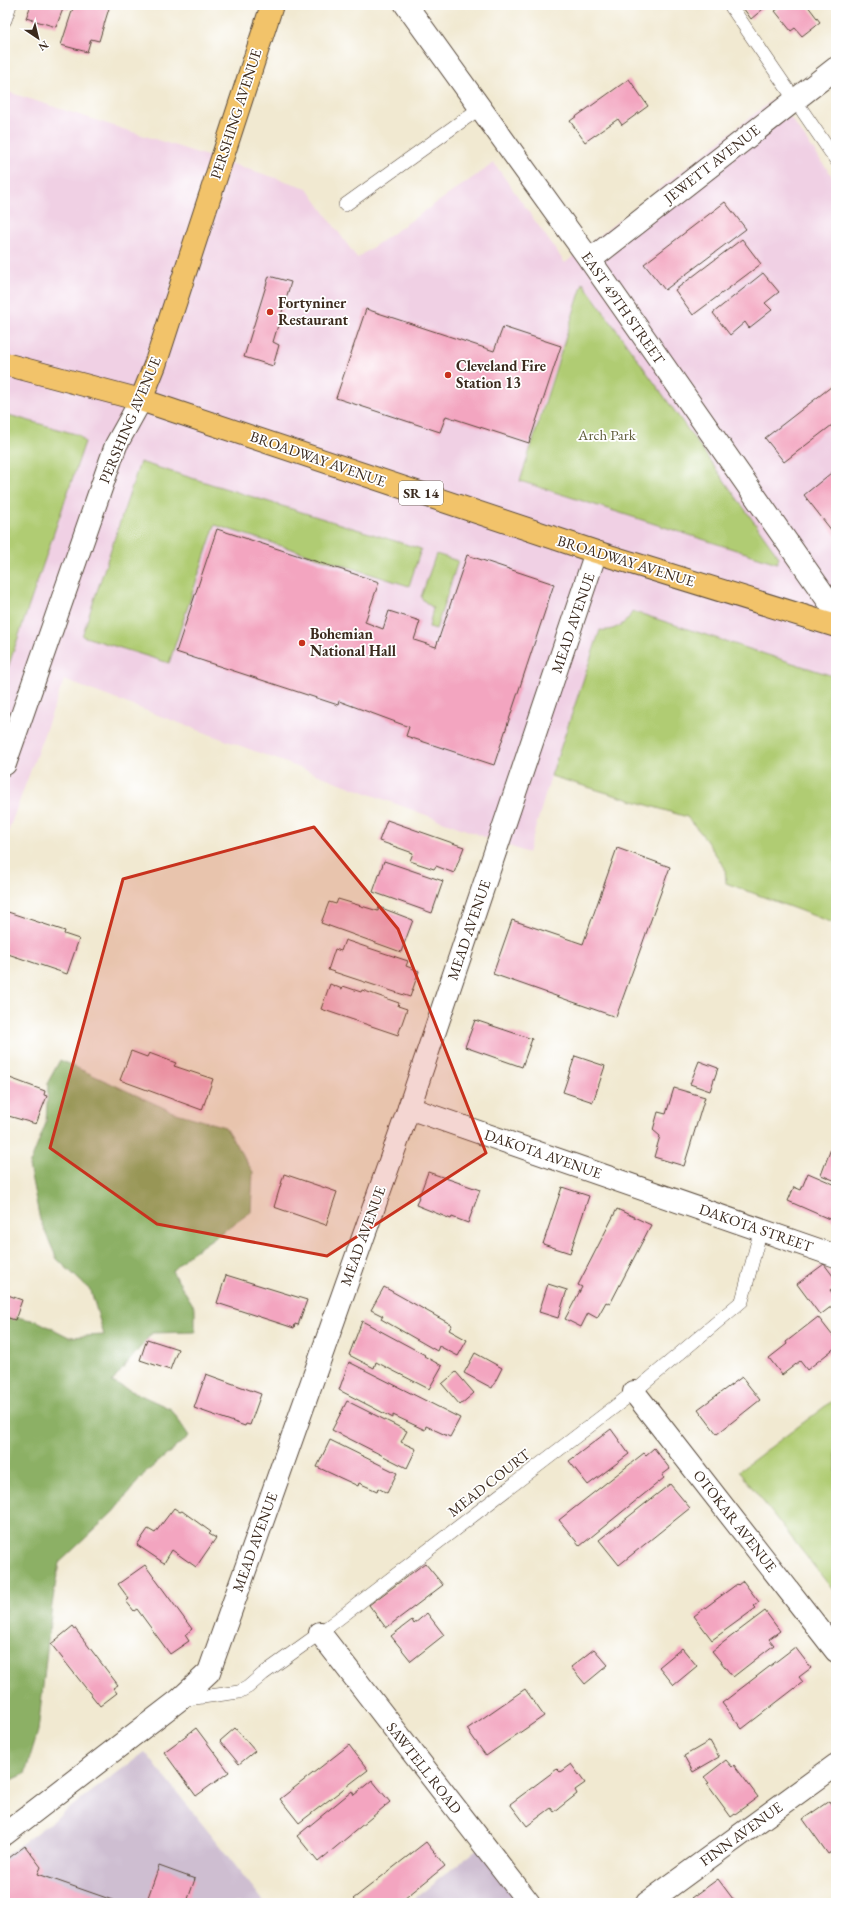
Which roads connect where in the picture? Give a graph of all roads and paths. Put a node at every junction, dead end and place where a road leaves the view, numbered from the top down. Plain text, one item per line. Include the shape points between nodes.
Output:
1 (10, 5) edge
2 (272, 5) edge
3 (406, 5) edge
4 (730, 5) edge
5 (5, 20) edge
6 (836, 68) edge
7 (794, 99) junction
8 (480, 108) junction
9 (836, 160) edge
10 (345, 205) dead end
11 (590, 260) junction
12 (5, 364) edge
13 (141, 400) junction
14 (596, 552) junction
15 (836, 612) edge
16 (836, 626) edge
17 (5, 764) edge
18 (409, 1108) junction
19 (676, 1200) joint
20 (761, 1229) junction
21 (836, 1256) edge
22 (634, 1392) junction
23 (320, 1633) junction
24 (836, 1651) edge
25 (179, 1700) junction
26 (836, 1765) edge
27 (5, 1834) edge
28 (528, 1903) edge
29 (647, 1903) edge

1 - 5 lane
2 - 13 main road, PERSHING AVENUE via 155,365
3 - 8 street, EAST 49TH STREET
4 - 7 lane
6 - 7 street, JEWETT AVENUE
7 - 9 lane
7 - 11 street, JEWETT AVENUE
8 - 10 lane
8 - 11 street, EAST 49TH STREET
11 - 15 street, EAST 49TH STREET
12 - 13 main road, BROADWAY AVENUE / SR 14
13 - 14 main road, BROADWAY AVENUE / SR 14
13 - 17 street, PERSHING AVENUE via 116,445
14 - 16 main road, BROADWAY AVENUE / SR 14
14 - 18 street, MEAD AVENUE
18 - 19 street, DAKOTA AVENUE
18 - 25 street, MEAD AVENUE via 208,1672
19 - 20 street, DAKOTA STREET
20 - 21 street, DAKOTA STREET
20 - 22 lane, MEAD COURT via 742,1301
22 - 23 lane, MEAD COURT
22 - 24 street, OTOKAR AVENUE
23 - 25 lane, MEAD COURT via 239,1692
23 - 28 street, SAWTELL ROAD
25 - 27 street, MEAD AVENUE
26 - 29 street, FINN AVENUE

